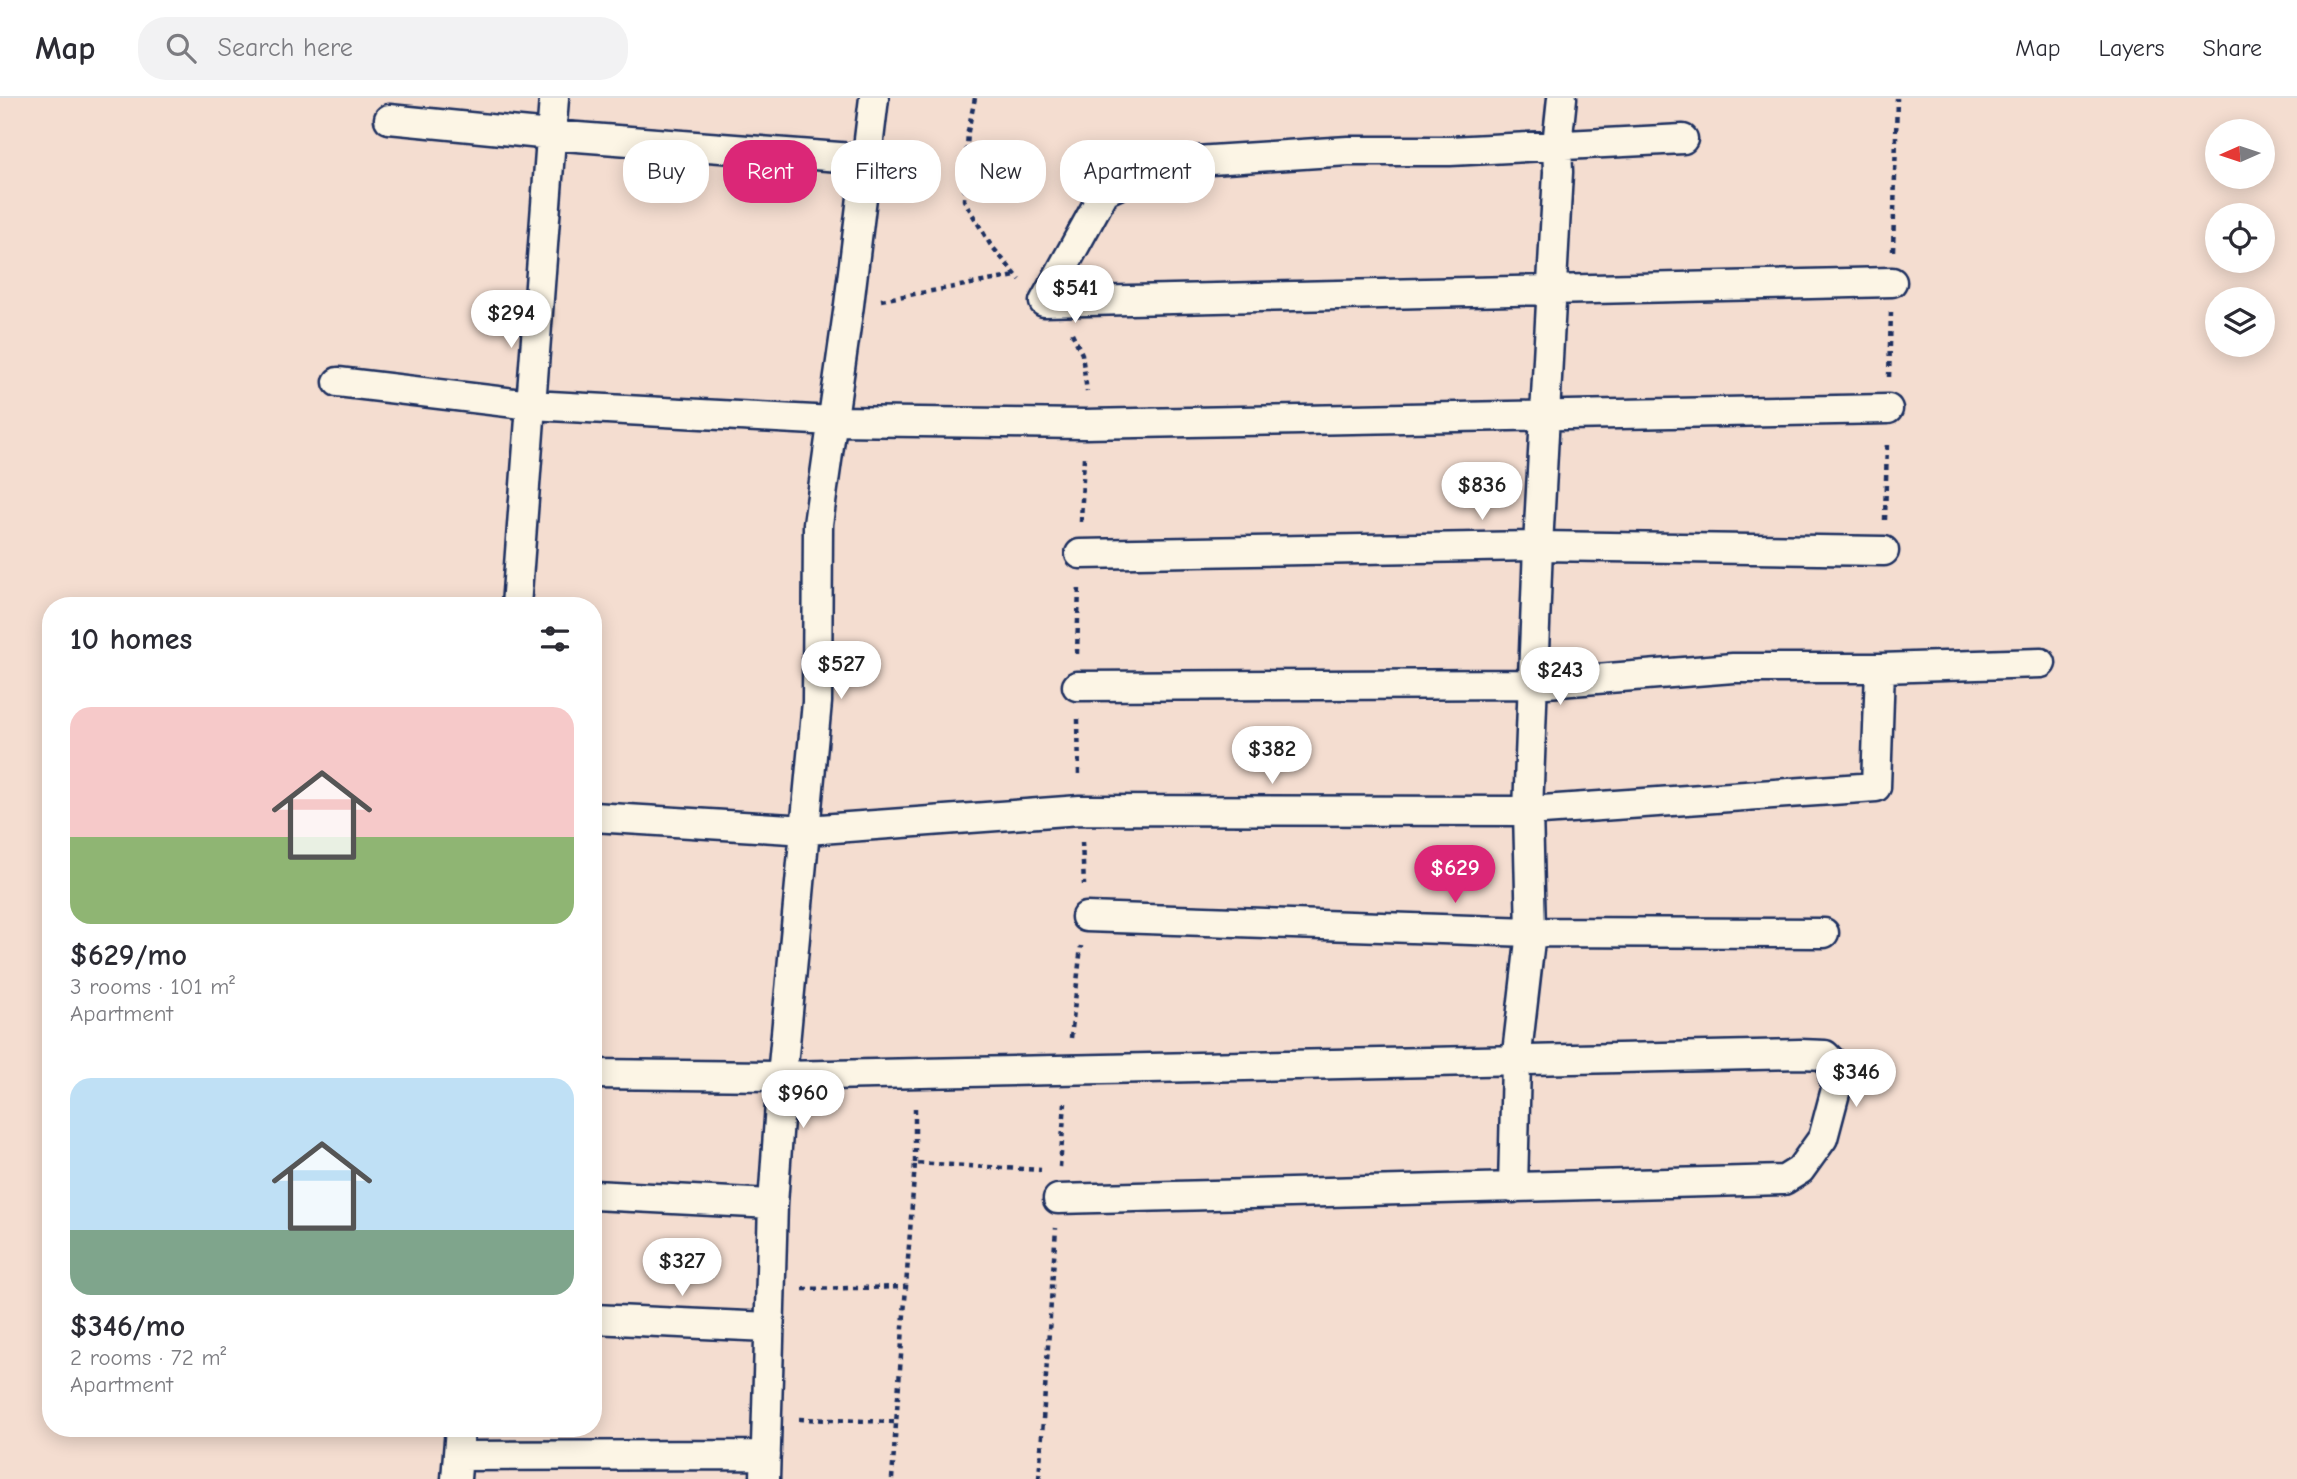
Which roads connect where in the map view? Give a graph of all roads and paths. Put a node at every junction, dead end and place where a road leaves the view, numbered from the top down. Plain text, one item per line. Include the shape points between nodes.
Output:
1 (554, 98) edge
2 (874, 98) edge
3 (975, 98) edge
4 (1562, 98) edge
5 (1897, 98) edge
6 (389, 119) dead end
7 (551, 135) junction
8 (1683, 139) dead end
9 (868, 140) edge
10 (1557, 145) junction
11 (831, 156) edge
12 (861, 203) edge
13 (1016, 276) junction
14 (1892, 282) junction
15 (1551, 289) junction
16 (1044, 302) junction
17 (849, 305) junction
18 (338, 382) dead end
19 (531, 405) junction
20 (1888, 409) junction
21 (1544, 416) junction
22 (832, 421) junction
23 (1086, 424) junction
24 (1538, 546) junction
25 (1884, 551) joint
26 (1080, 554) junction
27 (517, 597) edge
28 (2041, 663) dead end
29 (1880, 668) junction
30 (1534, 684) junction
31 (1077, 686) junction
32 (1080, 810) junction
33 (1528, 811) junction
34 (602, 818) edge
35 (807, 830) junction
36 (1086, 917) junction
37 (1531, 932) junction
38 (1824, 933) dead end
39 (1516, 1062) junction
40 (1068, 1070) junction
41 (602, 1073) edge
42 (915, 1073) junction
43 (782, 1076) junction
44 (915, 1163) junction
45 (1060, 1172) junction
46 (1513, 1188) junction
47 (602, 1195) edge
48 (1058, 1199) junction
49 (773, 1204) junction
50 (905, 1287) junction
51 (771, 1289) junction
52 (602, 1319) edge
53 (769, 1327) junction
54 (767, 1418) junction
55 (896, 1422) junction
56 (459, 1437) edge
57 (457, 1467) edge
58 (765, 1467) edge
59 (892, 1479) edge
60 (1039, 1479) edge

1 - 7 street
2 - 9 street
3 - 13 path via 964,200
4 - 10 street
5 - 14 path
6 - 7 street
7 - 11 street
7 - 19 street
8 - 10 street
10 - 15 street
10 - 16 street via 1348,151 1165,163 1105,191
12 - 17 street
13 - 16 path
13 - 17 path
14 - 15 street
14 - 20 path
15 - 16 street
15 - 21 street
16 - 23 path via 1068,325 1082,354
17 - 22 street
18 - 19 street
19 - 22 street
19 - 27 street
20 - 21 street
20 - 25 path
21 - 23 street
21 - 24 street
22 - 23 street
22 - 35 street via 818,524 817,702
23 - 26 path
24 - 25 street
24 - 26 street
24 - 30 street
26 - 31 path
28 - 29 street
29 - 30 street via 1732,668
29 - 33 street via 1875,787
30 - 31 street
30 - 33 street
31 - 32 path
32 - 33 street
32 - 35 street
32 - 36 path
33 - 37 street
34 - 35 street
35 - 43 street
36 - 37 street
36 - 40 path
37 - 38 street
37 - 39 street
39 - 40 street
39 - 46 street
39 - 46 street via 1825,1055 1831,1061 1836,1089 1823,1138 1800,1170 1784,1180
40 - 42 street
40 - 45 path
41 - 43 street
42 - 43 street
42 - 44 path
43 - 49 street
44 - 45 path
44 - 50 path
45 - 48 path
46 - 48 street
47 - 49 street
48 - 60 path
49 - 51 street
50 - 51 path
50 - 55 path
51 - 53 street
52 - 53 street
53 - 54 street
54 - 55 path
54 - 58 street
55 - 59 path
56 - 57 street
57 - 58 street

